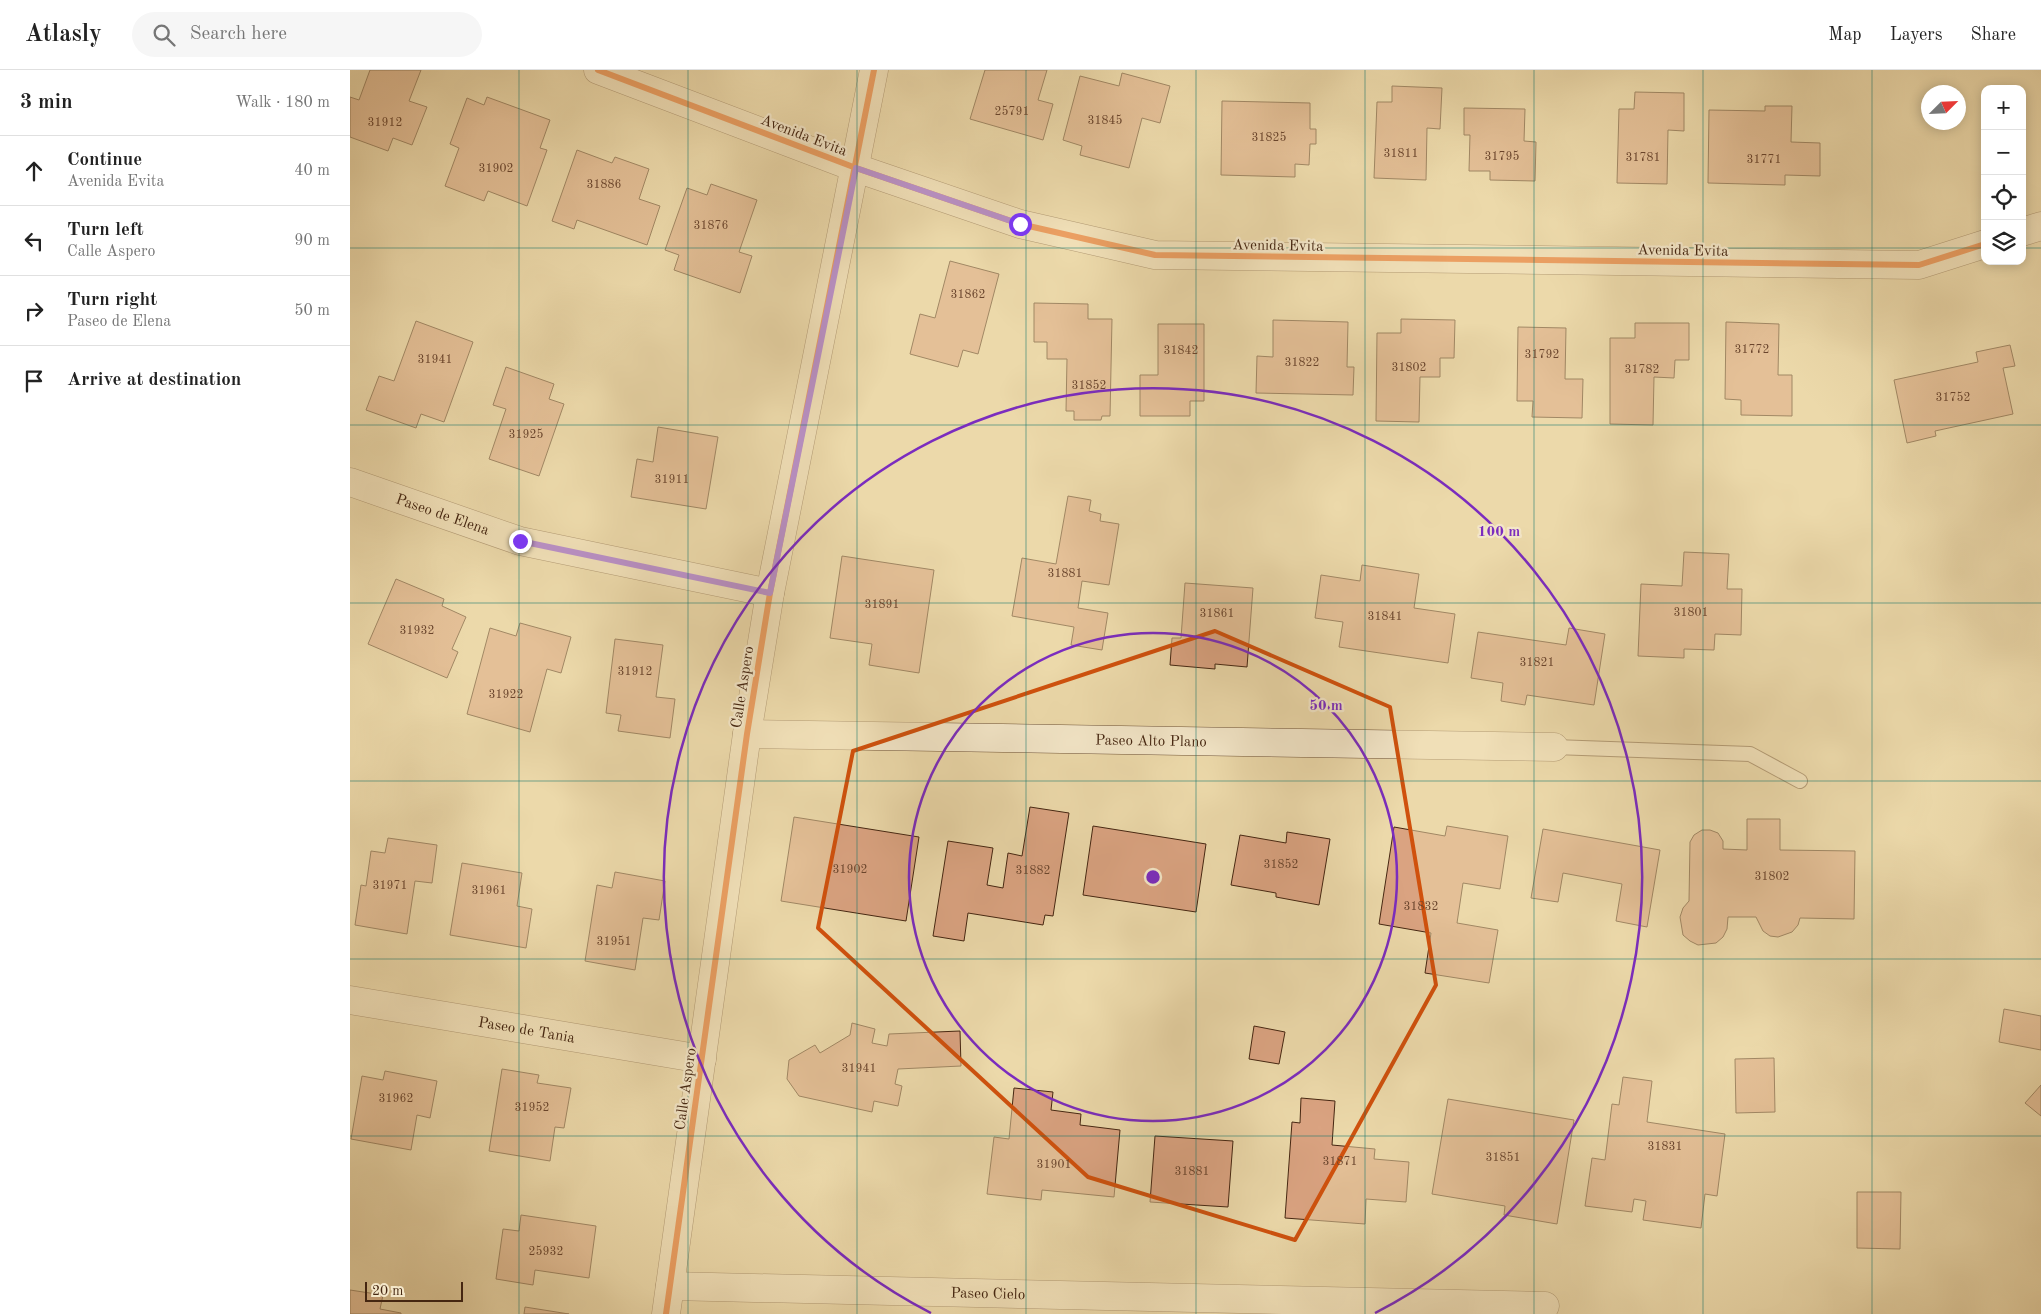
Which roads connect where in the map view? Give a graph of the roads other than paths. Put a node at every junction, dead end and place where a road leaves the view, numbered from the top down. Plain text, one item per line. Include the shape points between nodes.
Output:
1 (598, 70) edge
2 (874, 70) edge
3 (856, 168) junction
4 (2041, 226) edge
5 (2026, 231) edge
6 (1981, 245) edge
7 (350, 482) edge
8 (770, 593) junction
9 (747, 734) junction
10 (1554, 747) joint
11 (1800, 782) dead end
12 (350, 1000) edge
13 (702, 1059) junction
14 (670, 1286) junction
15 (1545, 1306) dead end
16 (666, 1314) edge

1 - 3 street, Avenida Evita
2 - 3 street, Calle Aspero
3 - 6 street, Avenida Evita via 1020,224 1155,256 1919,265
3 - 8 street, Calle Aspero
4 - 5 street
7 - 8 street, Paseo de Elena via 520,541
8 - 9 street, Calle Aspero
9 - 10 street, Paseo Alto Plano
9 - 13 street, Calle Aspero
10 - 11 lane via 1750,754
12 - 13 street, Paseo de Tania
13 - 14 street, Calle Aspero
14 - 15 street, Paseo Cielo
14 - 16 street, Calle Aspero

